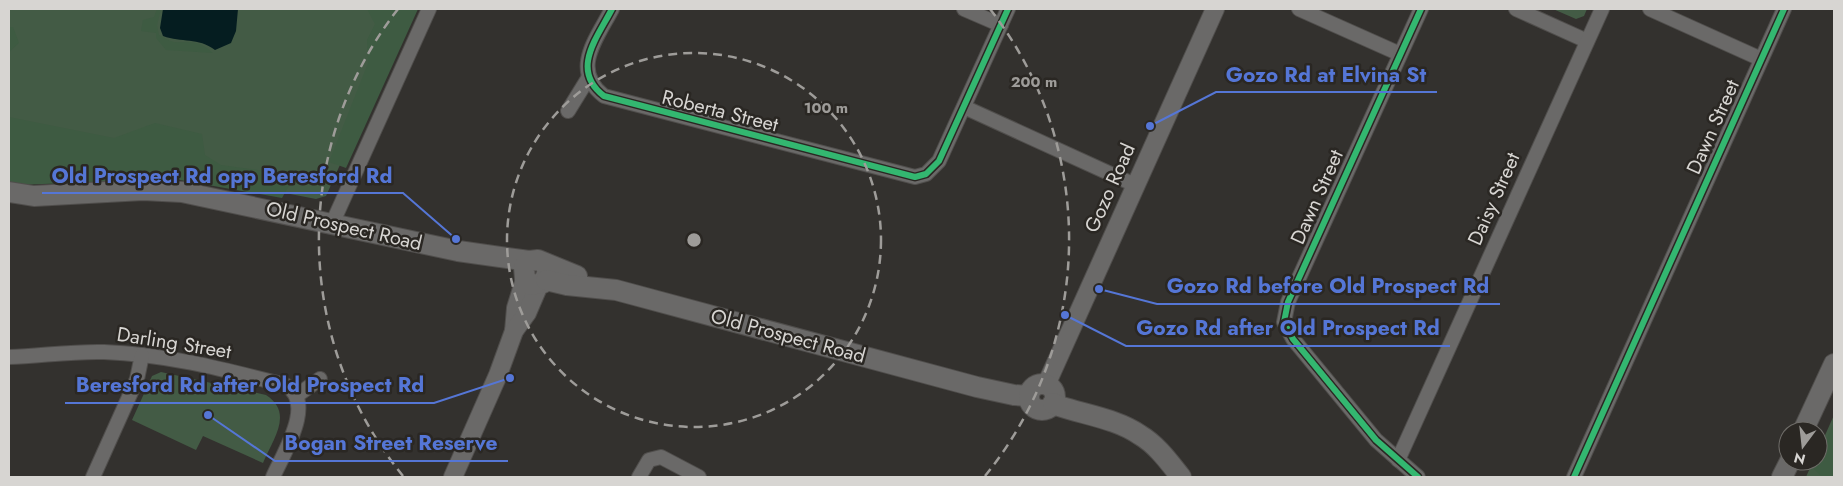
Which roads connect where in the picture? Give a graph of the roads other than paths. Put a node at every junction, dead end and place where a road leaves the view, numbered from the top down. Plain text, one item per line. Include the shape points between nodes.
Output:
1 (429, 9) edge
2 (612, 9) edge
3 (964, 9) edge
4 (1008, 9) edge
5 (1215, 9) edge
6 (1299, 9) edge
7 (1421, 9) edge
8 (1516, 9) edge
9 (1602, 9) edge
10 (1650, 9) edge
11 (1784, 9) edge
12 (1001, 25) junction
13 (1587, 41) junction
14 (1400, 54) junction
15 (1761, 59) junction
16 (589, 77) junction
17 (964, 107) junction
18 (568, 110) dead end
19 (1134, 185) junction
20 (9, 192) edge
21 (332, 224) junction
22 (534, 274) junction
23 (142, 354) junction
24 (9, 356) edge
25 (1834, 364) edge
26 (320, 379) dead end
27 (1049, 394) junction
28 (296, 396) junction
29 (1808, 421) edge
30 (1398, 460) junction
31 (1576, 476) edge
32 (93, 477) edge
33 (273, 477) edge
34 (453, 477) edge
35 (638, 477) edge
36 (699, 477) edge
37 (1181, 477) edge
38 (1418, 477) edge

1 - 21 street
2 - 16 street via 588,56
3 - 12 street
4 - 12 street, Roberta Street
5 - 19 street, Gozo Road
6 - 14 street
7 - 14 street, Dawn Street
8 - 13 street
9 - 13 street, Daisy Street
10 - 15 street
11 - 15 street, Dawn Street
12 - 17 street, Roberta Street
13 - 30 street, Daisy Street
14 - 30 street, Dawn Street via 1279,322 1376,440
15 - 31 street, Dawn Street
16 - 17 street, Roberta Street via 598,92 611,100 909,177 928,179
16 - 18 street
17 - 19 street
19 - 27 street, Gozo Road
20 - 21 main road, Old Prospect Road via 43,196 143,190 182,192
21 - 22 main road, Old Prospect Road via 458,251
22 - 27 main road, Old Prospect Road via 567,285 616,290 977,387 1029,396 1031,404 1038,409 1047,409
22 - 34 street via 527,312 514,331
23 - 24 street, Darling Street via 91,352
23 - 28 street, Darling Street via 285,385
23 - 32 street via 137,379
25 - 29 main road
26 - 28 street
27 - 37 main road via 1059,406 1135,431
28 - 33 street via 300,404 298,417
30 - 38 street, Dawn Street
35 - 36 street via 653,454

